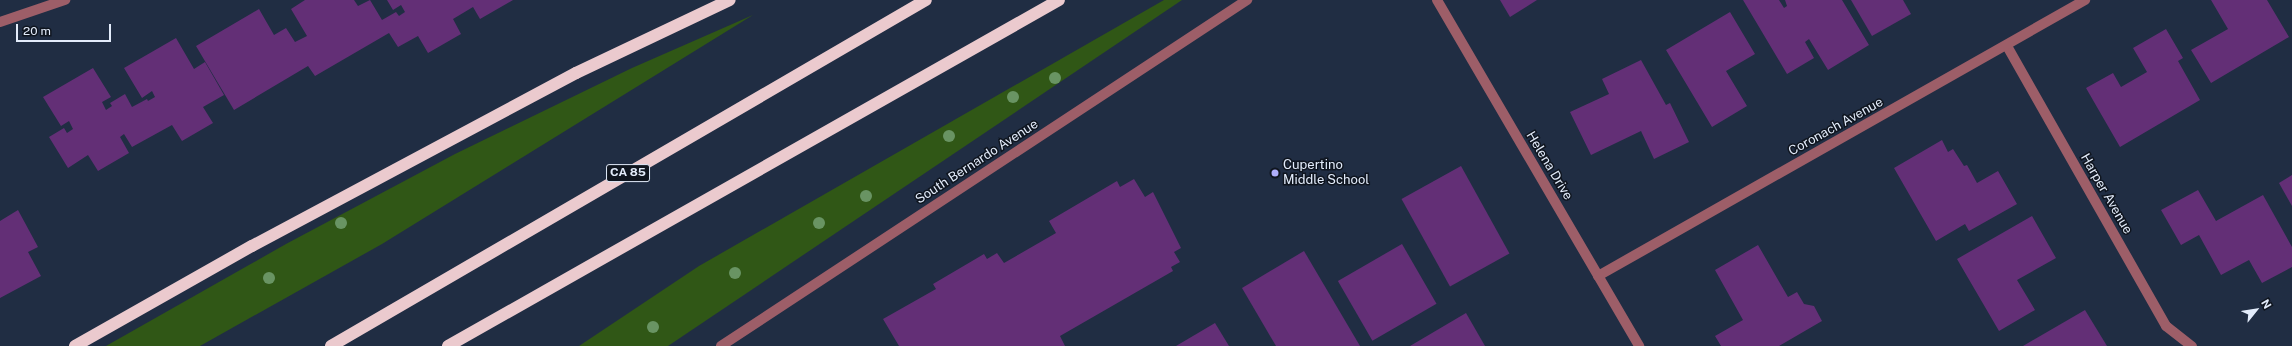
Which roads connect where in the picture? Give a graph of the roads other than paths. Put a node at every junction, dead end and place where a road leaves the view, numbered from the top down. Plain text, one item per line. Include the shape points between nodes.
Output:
1 (65, 0) edge
2 (730, 0) edge
3 (926, 0) edge
4 (1059, 0) edge
5 (1247, 0) edge
6 (1437, 0) edge
7 (2085, 0) edge
8 (0, 22) edge
9 (2008, 46) junction
10 (1598, 276) junction
11 (75, 346) edge
12 (331, 346) edge
13 (448, 346) edge
14 (721, 346) edge
15 (1638, 346) edge
16 (2192, 346) edge

1 - 8 street
2 - 11 highway via 576,73 252,246
3 - 12 highway, CA 85
4 - 13 highway
5 - 14 street, South Bernardo Avenue
6 - 10 street, Helena Drive
7 - 9 street, Coronach Avenue
9 - 10 street, Coronach Avenue
9 - 16 street, Harper Avenue via 2166,326
10 - 15 street, Helena Drive

